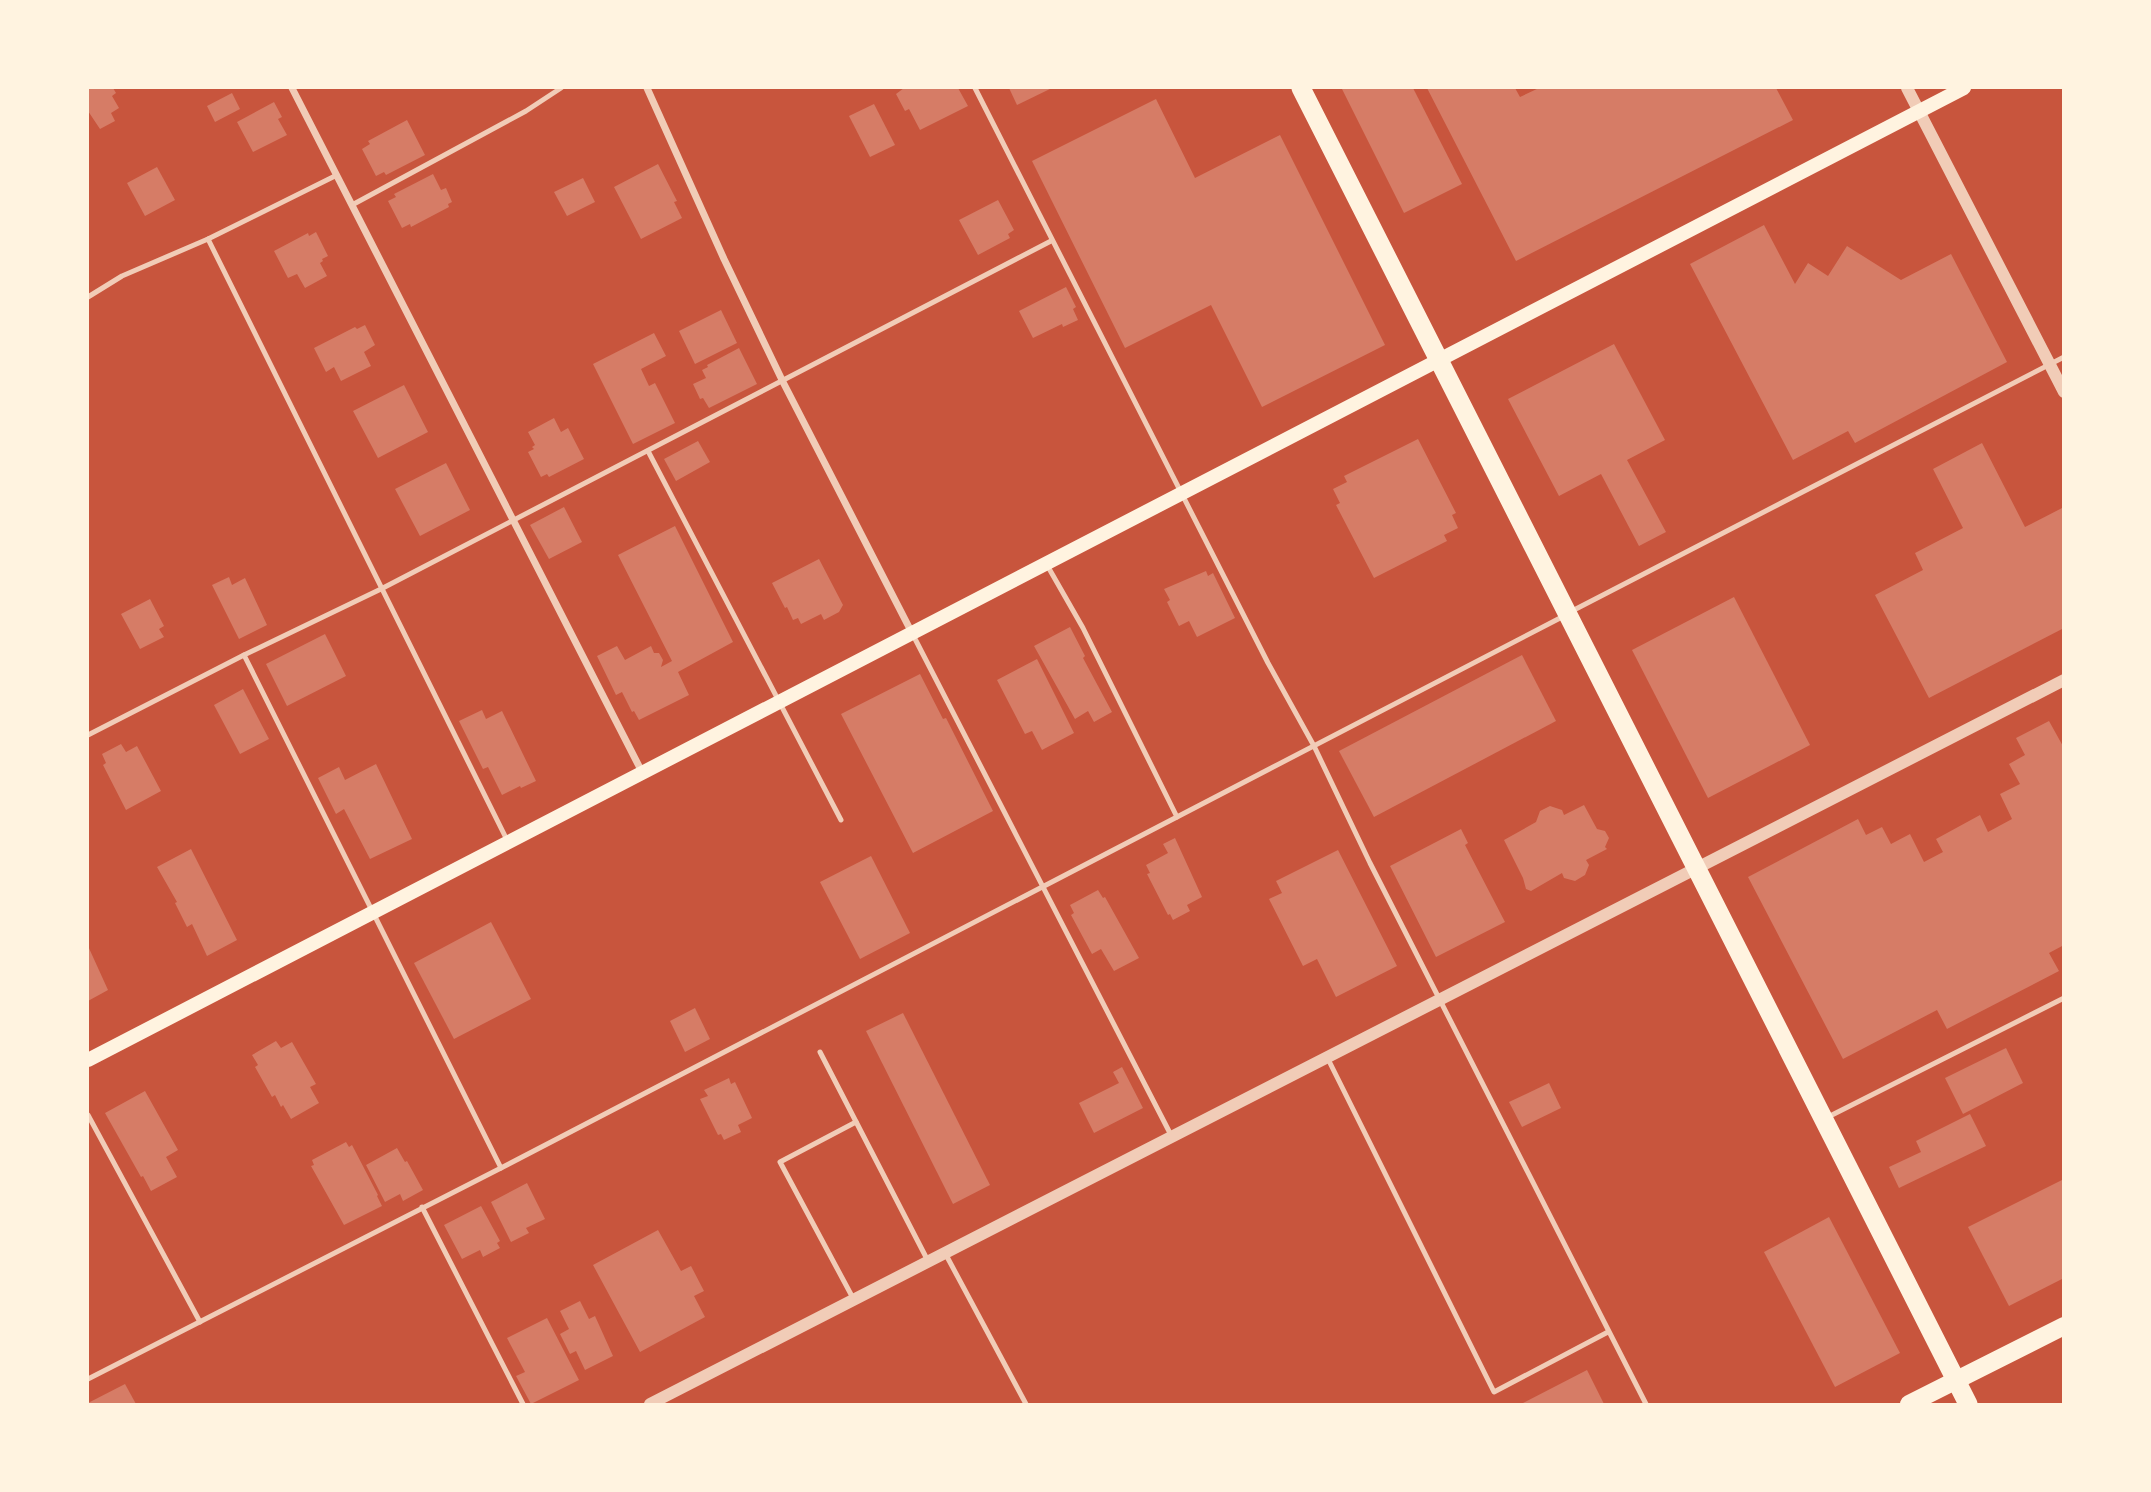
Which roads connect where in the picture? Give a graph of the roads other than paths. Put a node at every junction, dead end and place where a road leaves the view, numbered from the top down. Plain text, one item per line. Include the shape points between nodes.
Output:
1 (292, 88) edge
2 (561, 88) edge
3 (647, 88) edge
4 (975, 88) edge
5 (1907, 88) edge
6 (1964, 88) edge
7 (1306, 91) edge
8 (1919, 110) junction
9 (337, 175) junction
10 (352, 205) junction
11 (208, 239) junction
12 (1051, 241) junction
13 (88, 297) edge
14 (2063, 357) edge
15 (1438, 359) junction
16 (2049, 364) junction
17 (783, 382) junction
18 (2063, 392) edge
19 (648, 451) junction
20 (1182, 493) junction
21 (512, 520) junction
22 (1046, 563) junction
23 (382, 589) junction
24 (1568, 614) junction
25 (912, 633) junction
26 (244, 655) junction
27 (2063, 680) edge
28 (779, 701) junction
29 (88, 735) edge
30 (1314, 746) junction
31 (642, 772) junction
32 (1177, 817) junction
33 (841, 820) dead end
34 (508, 842) junction
35 (1698, 867) junction
36 (1043, 886) junction
37 (372, 913) junction
38 (2063, 998) edge
39 (1440, 1000) junction
40 (820, 1052) dead end
41 (1327, 1058) junction
42 (88, 1060) edge
43 (88, 1115) edge
44 (1825, 1118) junction
45 (856, 1122) junction
46 (1172, 1137) junction
47 (500, 1168) junction
48 (422, 1207) junction
49 (945, 1253) junction
50 (929, 1262) junction
51 (854, 1300) junction
52 (200, 1322) junction
53 (2063, 1326) edge
54 (1608, 1332) junction
55 (88, 1379) edge
56 (1956, 1380) junction
57 (523, 1405) edge
58 (650, 1405) edge
59 (1026, 1405) edge
60 (1646, 1405) edge
61 (1909, 1405) edge
62 (1968, 1405) edge

1 - 9 street
2 - 10 lane
3 - 17 street
4 - 12 lane
5 - 8 street
6 - 8 main road
7 - 15 highway
8 - 15 main road
8 - 16 street
9 - 10 street
9 - 11 lane
10 - 21 street
11 - 13 lane via 122,276
11 - 23 lane
12 - 17 lane
12 - 20 lane
14 - 16 lane
15 - 20 main road
15 - 24 highway
16 - 18 street
16 - 24 lane
17 - 19 lane
17 - 25 street
19 - 21 lane
19 - 28 lane
20 - 22 main road
20 - 30 lane
21 - 23 lane
21 - 31 street
22 - 25 main road
22 - 32 lane
23 - 26 lane
23 - 34 lane
24 - 30 lane
24 - 35 highway
25 - 28 main road
25 - 36 lane
26 - 29 lane
26 - 37 lane
27 - 35 street
28 - 31 main road
28 - 33 lane
30 - 32 lane
30 - 39 lane
31 - 34 main road
32 - 36 lane
34 - 37 main road
35 - 39 street
35 - 44 highway
36 - 46 lane
36 - 47 lane
37 - 42 main road
37 - 47 lane
38 - 44 lane
39 - 41 street
39 - 54 lane
40 - 45 lane
41 - 46 street
41 - 54 lane via 1494,1392
43 - 52 lane
44 - 56 highway
45 - 50 lane
45 - 51 lane via 780,1162
46 - 49 street
47 - 48 lane
48 - 52 lane
48 - 57 lane
49 - 50 street
49 - 59 lane
50 - 51 street
51 - 58 street
52 - 55 lane
53 - 56 main road
54 - 60 lane
56 - 61 main road
56 - 62 highway

